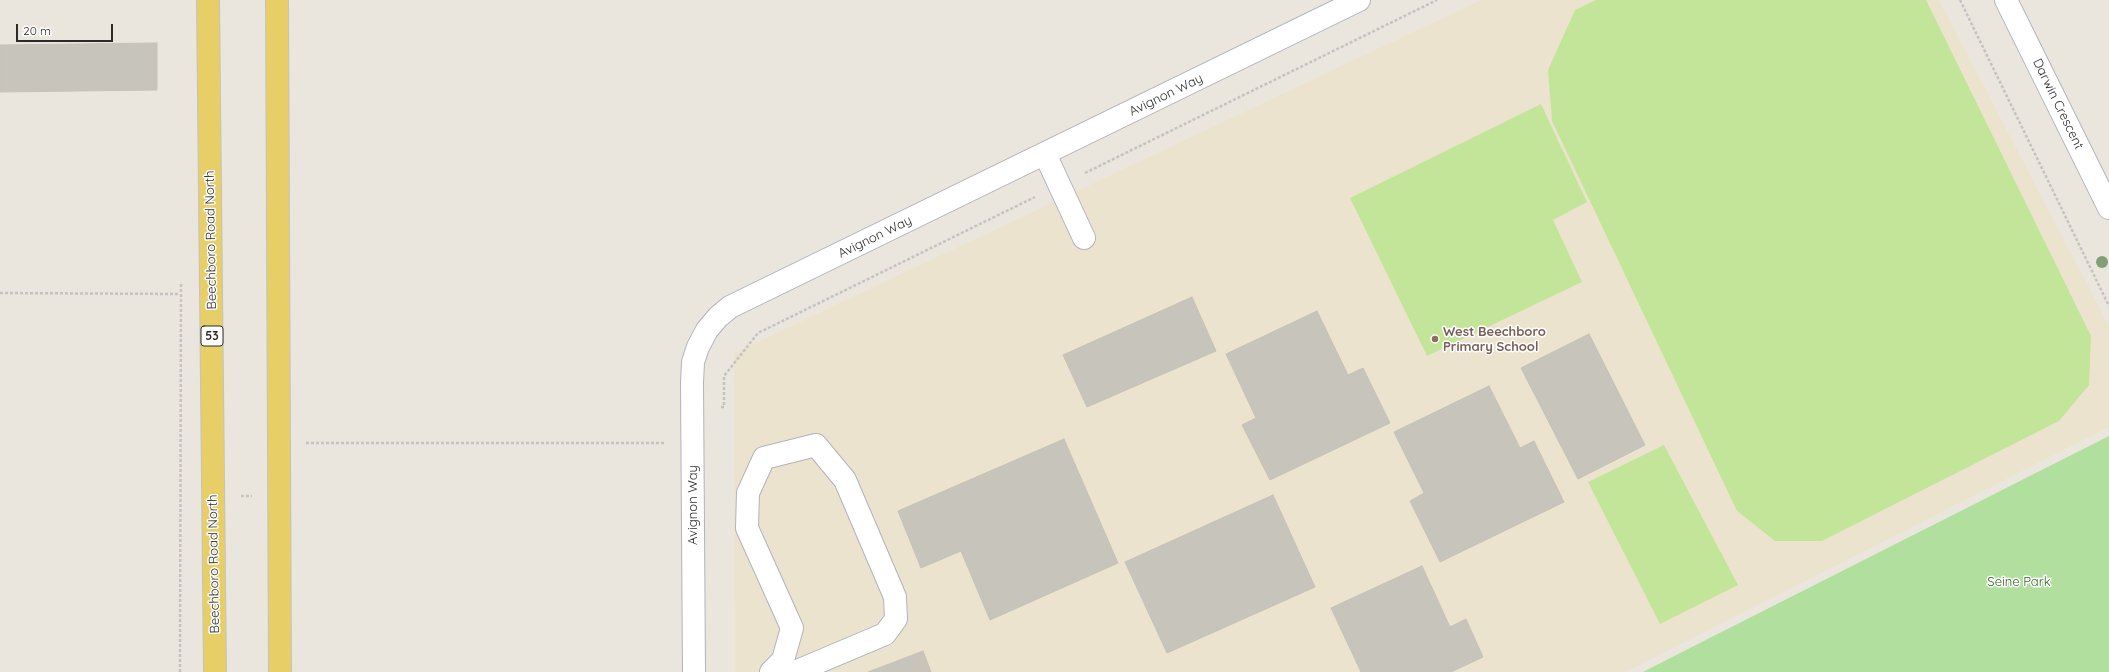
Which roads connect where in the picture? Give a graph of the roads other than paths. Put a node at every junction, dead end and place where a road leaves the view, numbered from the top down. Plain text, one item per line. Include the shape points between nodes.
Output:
1 (208, 0) edge
2 (277, 0) edge
3 (1359, 0) edge
4 (2006, 0) edge
5 (1046, 154) junction
6 (2109, 208) edge
7 (1084, 238) dead end
8 (278, 670) edge
9 (215, 672) edge
10 (694, 672) edge
11 (771, 672) edge
12 (796, 672) edge

1 - 9 main road, Beechboro Road North / 53
2 - 8 main road
3 - 5 street, Avignon Way
4 - 6 street, Darwin Crescent
5 - 7 street
5 - 10 street, Avignon Way via 730,307 707,330 693,362
11 - 12 street via 783,660 792,628 747,528 748,493 764,458 816,446 845,480 895,597 896,619 885,634

